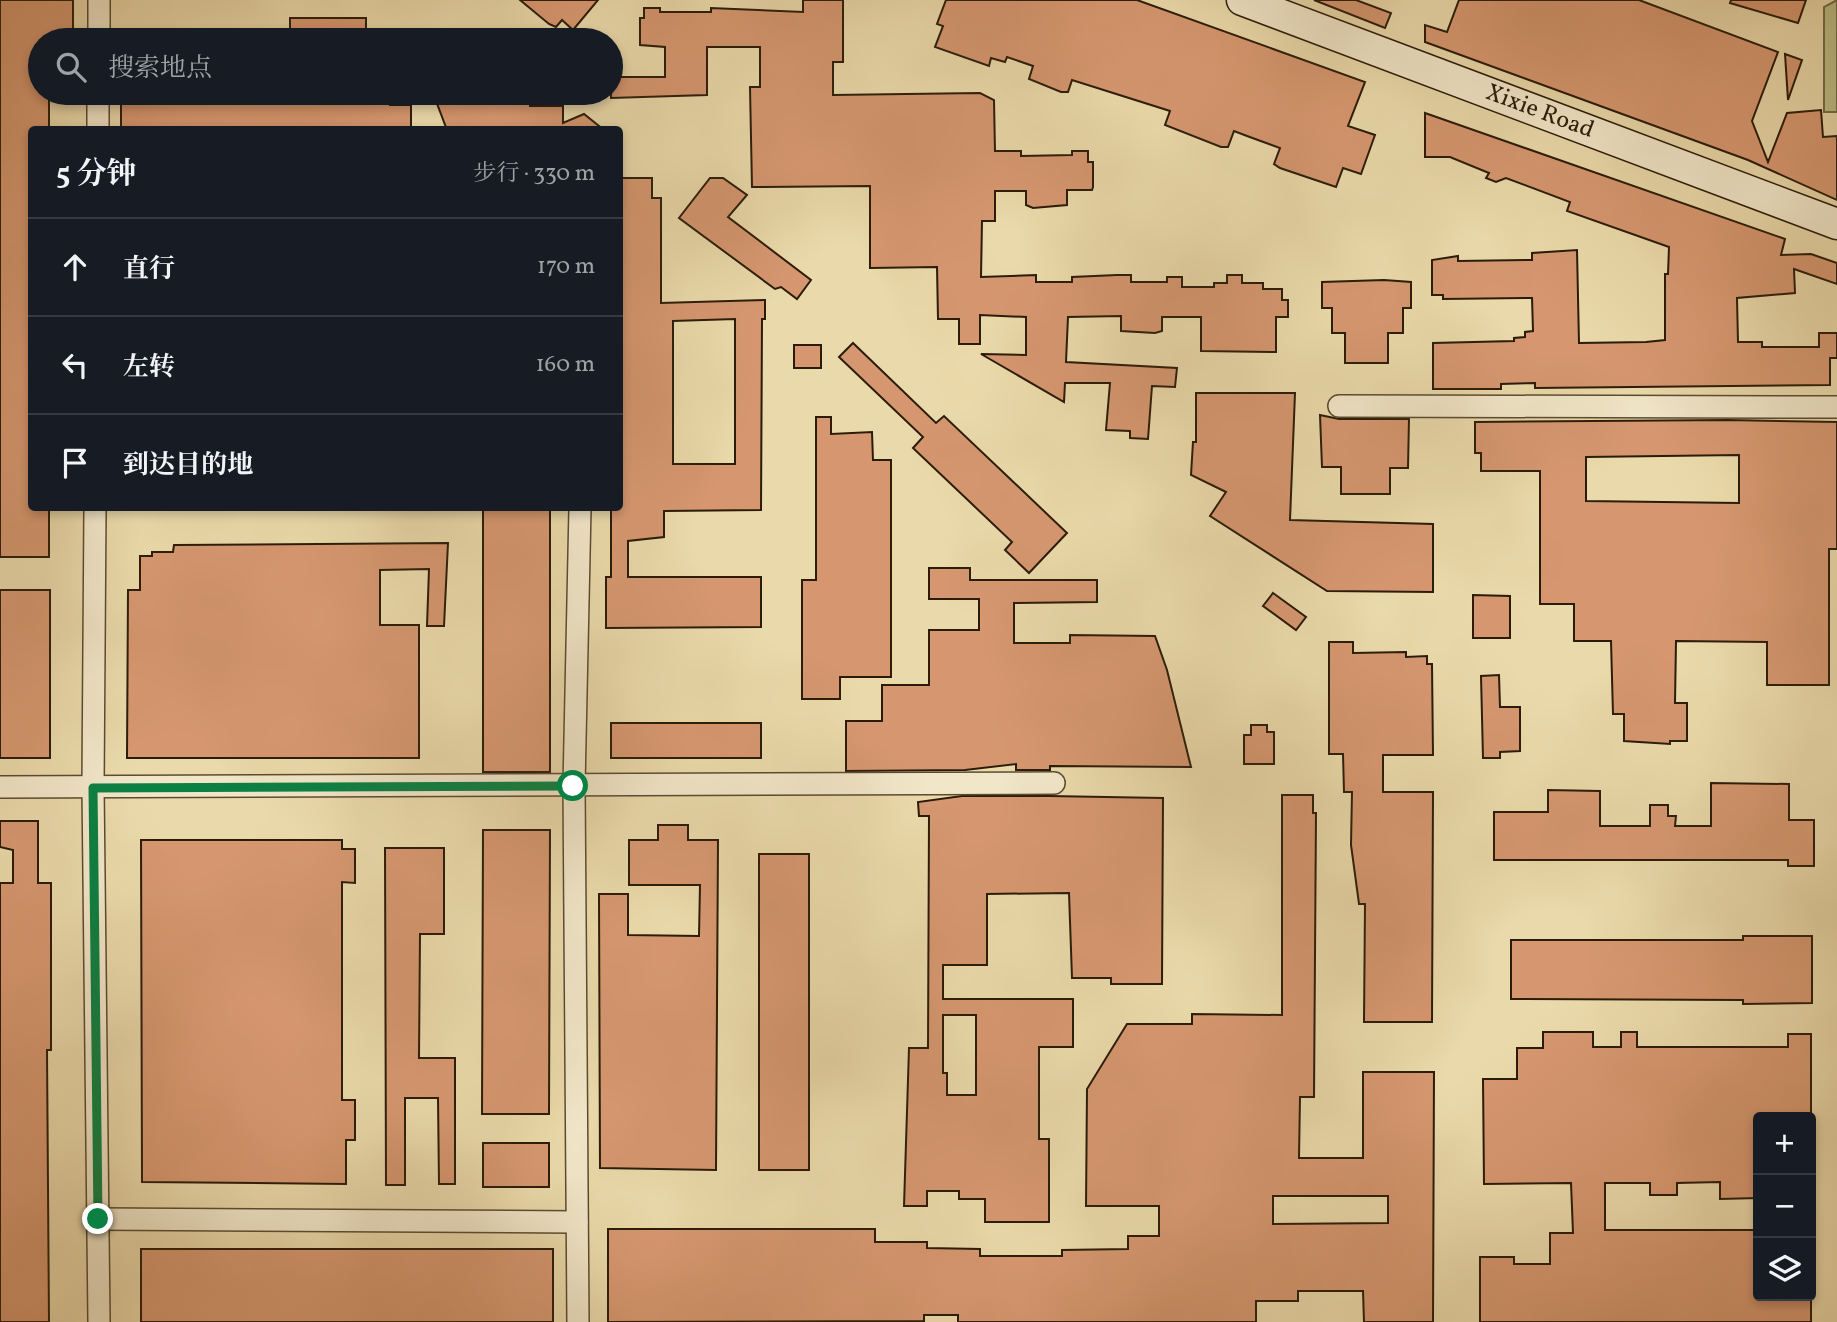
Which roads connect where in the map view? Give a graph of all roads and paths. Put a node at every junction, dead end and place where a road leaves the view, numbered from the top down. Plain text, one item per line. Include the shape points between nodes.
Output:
1 (99, 0) edge
2 (1242, 0) edge
3 (99, 28) edge
4 (98, 105) edge
5 (98, 126) edge
6 (1837, 224) edge
7 (1339, 406) dead end
8 (1837, 407) edge
9 (95, 511) edge
10 (580, 511) edge
11 (1054, 783) dead end
12 (573, 786) junction
13 (0, 787) edge
14 (93, 788) junction
15 (98, 1219) junction
16 (577, 1222) junction
17 (99, 1322) edge
18 (578, 1322) edge

1 - 3 street
2 - 6 street, Xixie Road
4 - 5 street
7 - 8 street
9 - 14 street
10 - 12 street
11 - 12 street
12 - 14 street
12 - 16 street
13 - 14 street
14 - 15 street
15 - 16 street
15 - 17 street
16 - 18 street

